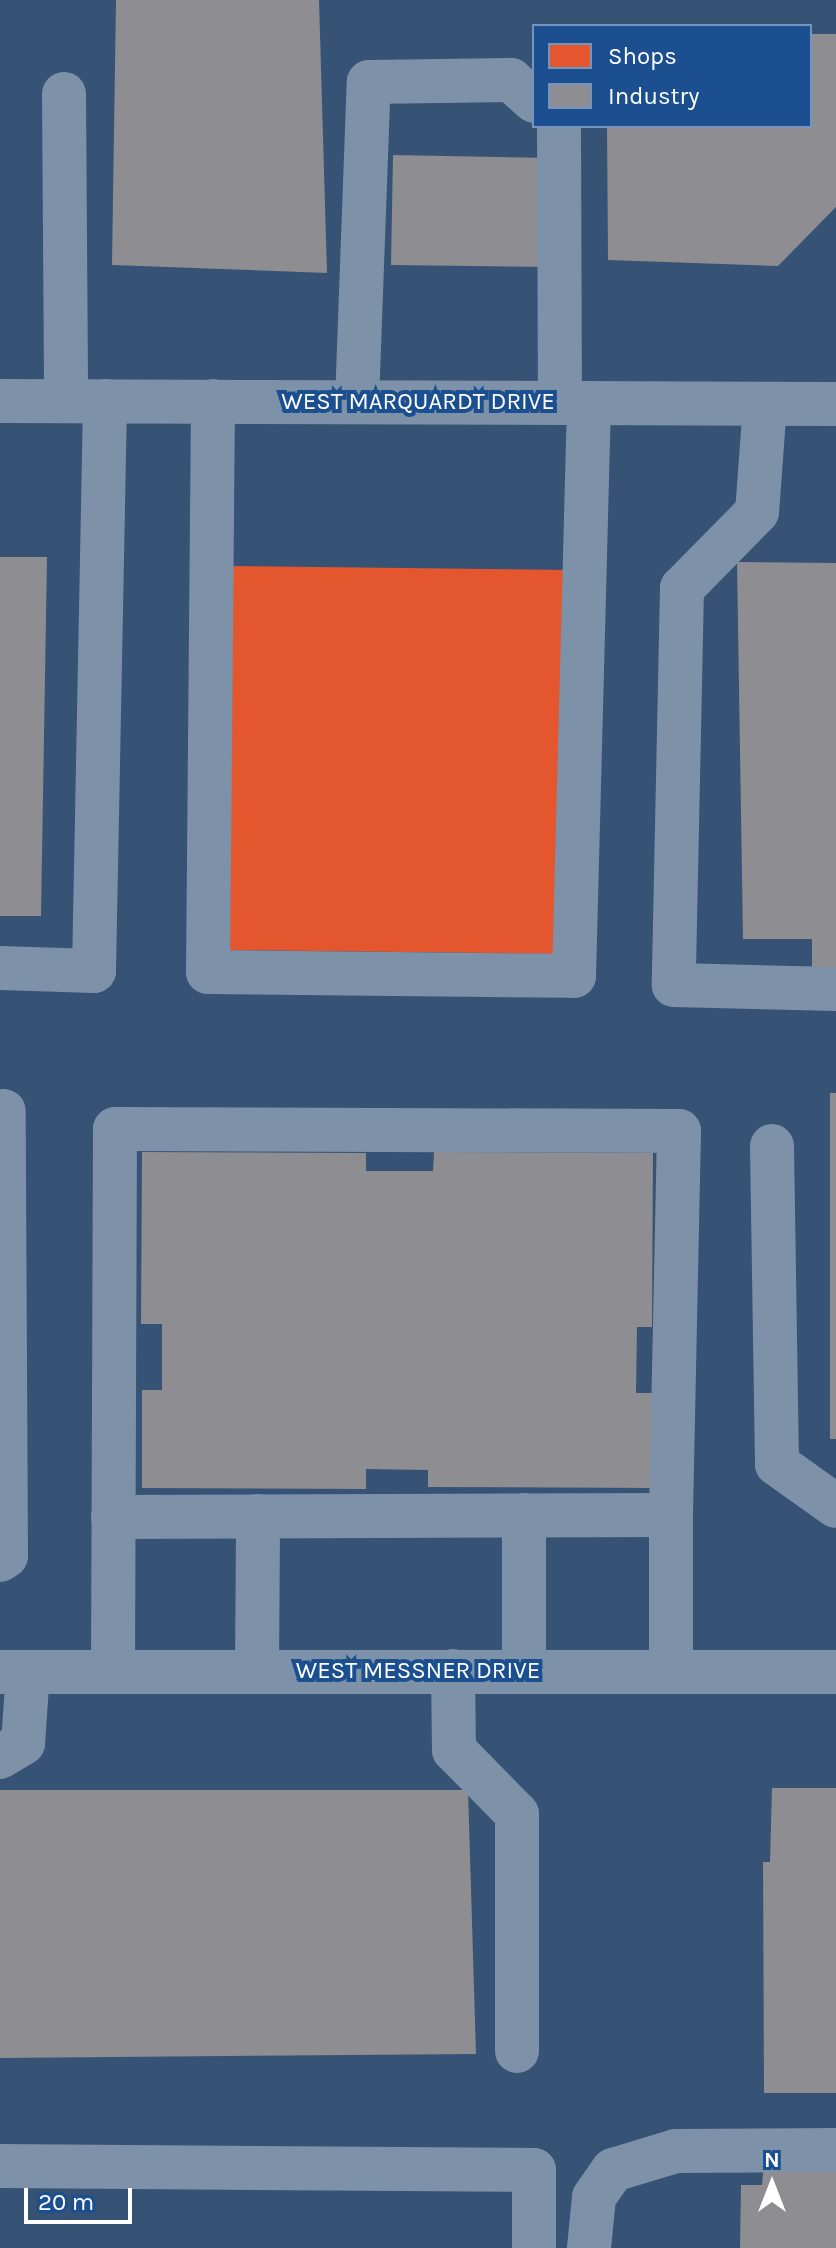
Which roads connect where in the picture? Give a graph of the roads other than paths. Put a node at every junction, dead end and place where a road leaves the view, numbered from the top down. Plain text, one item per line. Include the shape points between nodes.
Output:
1 (64, 94) dead end
2 (532, 99) edge
3 (559, 128) edge
4 (0, 401) edge
5 (86, 401) junction
6 (213, 401) junction
7 (357, 402) junction
8 (574, 403) junction
9 (765, 404) junction
10 (836, 404) edge
11 (0, 968) edge
12 (836, 989) edge
13 (4, 1111) dead end
14 (772, 1146) dead end
15 (836, 1506) edge
16 (524, 1515) junction
17 (671, 1515) junction
18 (258, 1516) junction
19 (113, 1517) junction
20 (0, 1560) edge
21 (113, 1671) junction
22 (257, 1671) junction
23 (453, 1671) junction
24 (524, 1671) junction
25 (14, 1672) edge
26 (671, 1672) junction
27 (836, 1672) edge
28 (0, 1757) edge
29 (517, 2051) dead end
30 (836, 2150) edge
31 (0, 2166) edge
32 (534, 2248) edge
33 (589, 2248) edge

1 - 5 street
2 - 7 street via 511,80 369,82
3 - 8 street
4 - 5 street, WEST MARQUARDT DRIVE
5 - 6 street, WEST MARQUARDT DRIVE
5 - 11 street via 94,971
6 - 7 street, WEST MARQUARDT DRIVE
6 - 8 street via 208,972 574,976
7 - 8 street, WEST MARQUARDT DRIVE
8 - 9 street, WEST MARQUARDT DRIVE
9 - 10 street, WEST MARQUARDT DRIVE
9 - 12 street via 757,512 682,588 674,985
13 - 20 street via 6,1556
14 - 15 street via 777,1464
16 - 17 street
16 - 18 street
16 - 24 street
17 - 19 street via 679,1131 115,1129
17 - 26 street
18 - 19 street
18 - 22 street
19 - 21 street
21 - 22 street, WEST MESSNER DRIVE
21 - 25 street, WEST MESSNER DRIVE
22 - 23 street, WEST MESSNER DRIVE
23 - 24 street, WEST MESSNER DRIVE
23 - 29 street via 454,1750 517,1814
24 - 26 street, WEST MESSNER DRIVE
25 - 28 street via 23,1743
26 - 27 street, WEST MESSNER DRIVE
30 - 33 street via 676,2151 613,2170 594,2197
31 - 32 street via 534,2170

